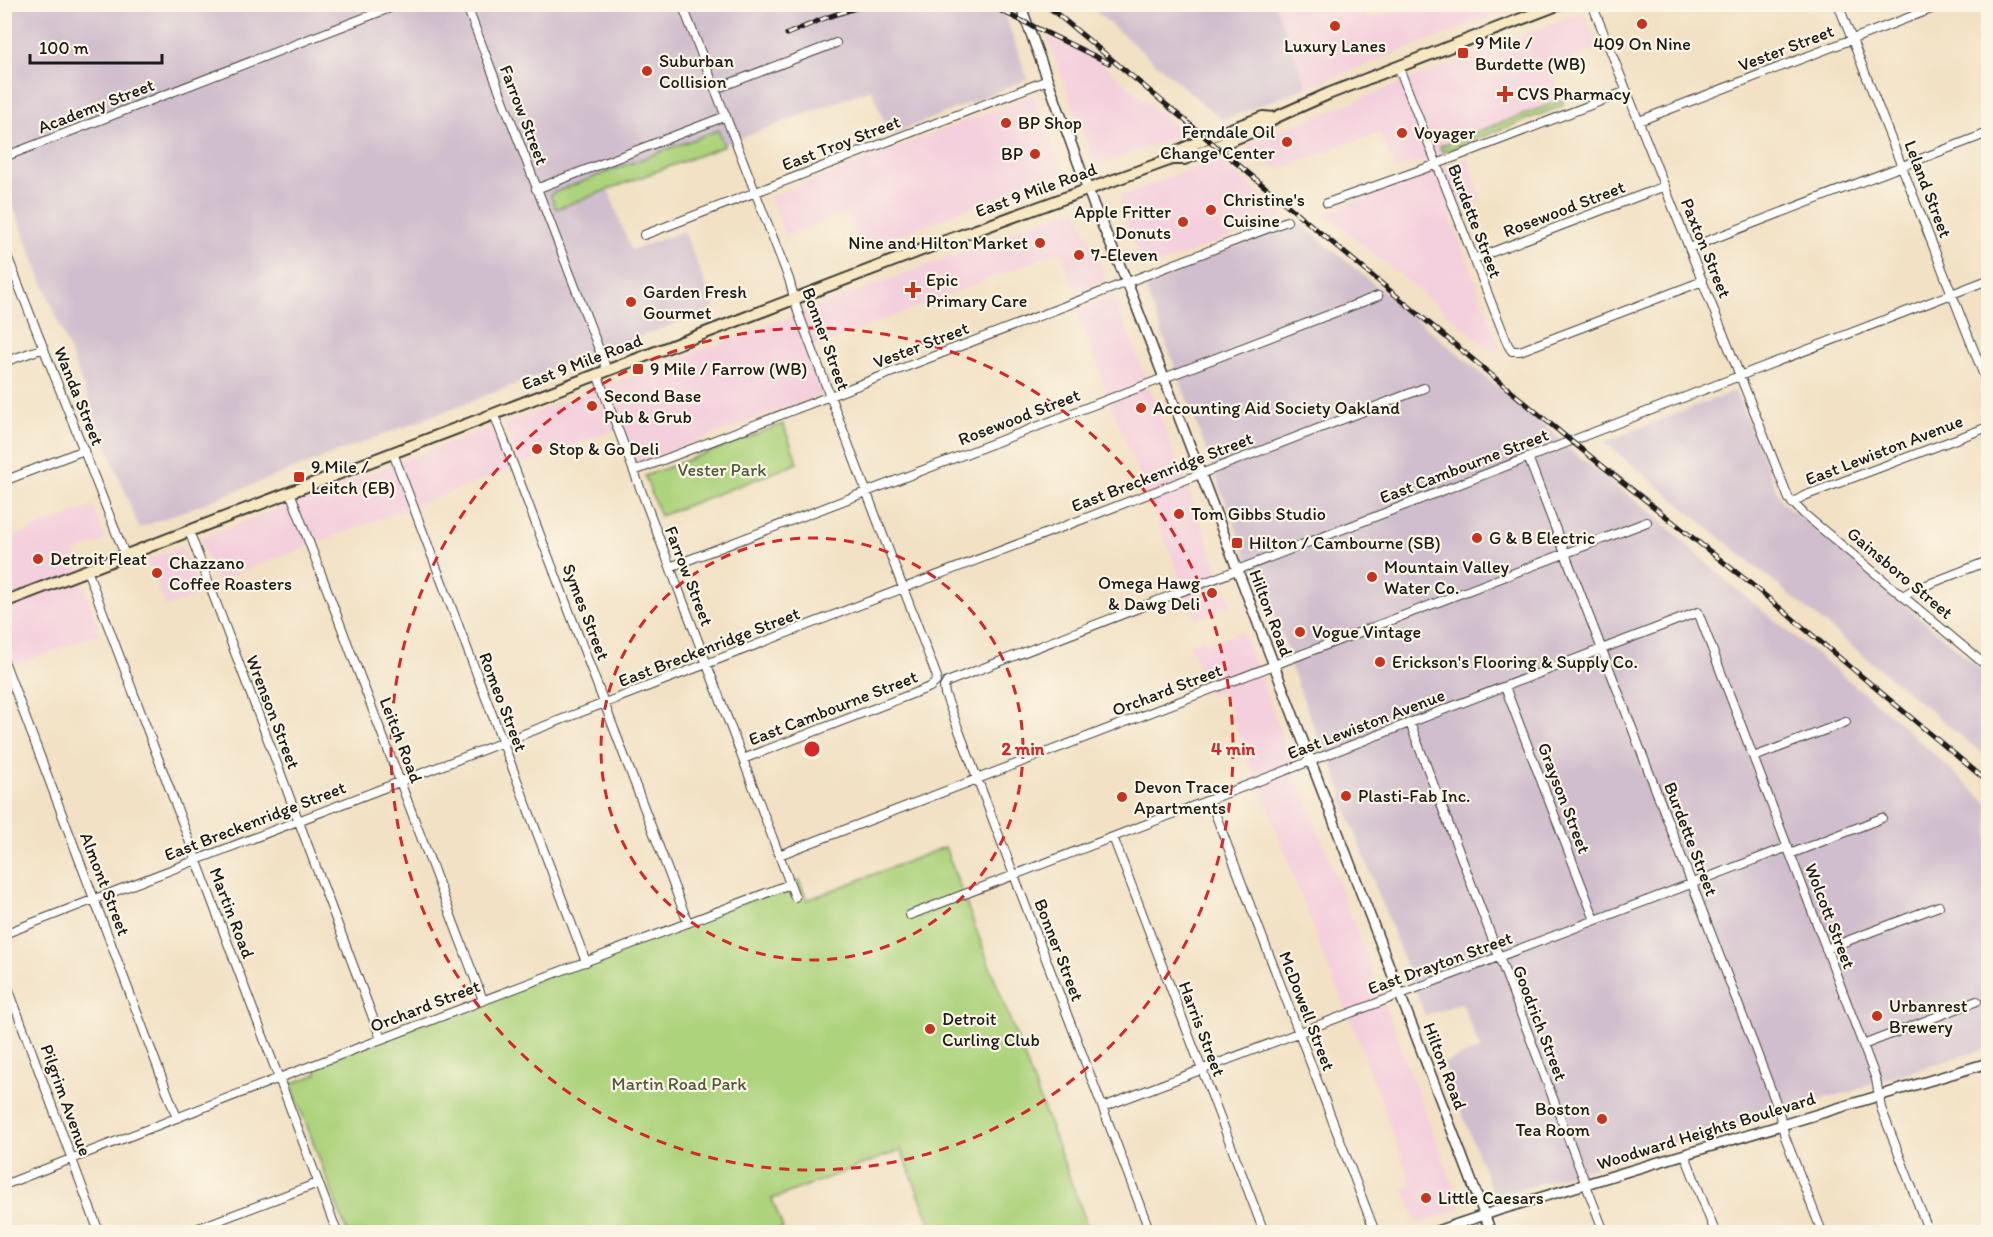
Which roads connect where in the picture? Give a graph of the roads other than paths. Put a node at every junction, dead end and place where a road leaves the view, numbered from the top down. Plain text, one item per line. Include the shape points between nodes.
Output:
1 (400, 4) edge
2 (465, 4) edge
3 (682, 4) edge
4 (1020, 4) edge
5 (1560, 4) edge
6 (1592, 4) edge
7 (1838, 4) edge
8 (1944, 4) edge
9 (1852, 40) junction
10 (836, 43) dead end
11 (1399, 68) junction
12 (1048, 80) junction
13 (715, 89) junction
14 (1627, 91) junction
15 (726, 117) junction
16 (1639, 121) junction
17 (1989, 134) edge
18 (4, 157) edge
19 (1437, 164) junction
20 (1902, 166) junction
21 (1665, 186) junction
22 (536, 189) junction
23 (1088, 189) junction
24 (755, 192) junction
25 (1327, 203) dead end
26 (1287, 221) dead end
27 (644, 235) dead end
28 (4, 248) edge
29 (1689, 248) junction
30 (1474, 259) junction
31 (1989, 280) edge
32 (1703, 281) junction
33 (1127, 282) junction
34 (1953, 294) junction
35 (1378, 296) dead end
36 (795, 298) junction
37 (44, 348) junction
38 (4, 362) edge
39 (602, 372) junction
40 (1740, 375) junction
41 (1164, 378) junction
42 (1989, 386) edge
43 (1424, 388) dead end
44 (830, 396) junction
45 (495, 414) junction
46 (1989, 427) edge
47 (84, 450) junction
48 (393, 453) junction
49 (1528, 457) junction
50 (634, 471) junction
51 (1200, 474) junction
52 (4, 481) edge
53 (867, 491) junction
54 (290, 492) junction
55 (1792, 503) junction
56 (1647, 522) dead end
57 (189, 531) junction
58 (1566, 553) junction
59 (125, 555) junction
60 (1989, 561) edge
61 (670, 567) junction
62 (87, 570) junction
63 (1237, 570) junction
64 (904, 588) junction
65 (1903, 596) junction
66 (4, 602) edge
67 (1698, 612) joint
68 (1602, 650) junction
69 (4, 661) edge
70 (707, 664) junction
71 (1274, 665) junction
72 (1989, 667) edge
73 (950, 680) joint
74 (933, 685) joint
75 (1505, 687) junction
76 (605, 703) junction
77 (1846, 722) dead end
78 (1410, 723) junction
79 (503, 742) junction
80 (1754, 757) junction
81 (743, 759) junction
82 (1310, 761) junction
83 (977, 779) junction
84 (400, 782) junction
85 (1210, 800) junction
86 (1882, 818) dead end
87 (298, 821) junction
88 (1113, 837) junction
89 (1789, 851) junction
90 (779, 855) junction
91 (196, 860) junction
92 (1014, 875) junction
93 (790, 884) junction
94 (1692, 884) junction
95 (795, 897) dead end
96 (94, 899) junction
97 (1939, 906) dead end
98 (910, 915) dead end
99 (1595, 920) junction
100 (688, 923) junction
101 (4, 934) edge
102 (1826, 949) junction
103 (1499, 957) junction
104 (586, 962) junction
105 (4, 977) edge
106 (1400, 994) junction
107 (483, 1000) junction
108 (1977, 1001) dead end
109 (1299, 1032) junction
110 (381, 1039) junction
111 (1863, 1045) junction
112 (1989, 1063) edge
113 (1202, 1069) junction
114 (278, 1078) junction
115 (1879, 1096) junction
116 (1102, 1107) junction
117 (177, 1118) junction
118 (1782, 1125) junction
119 (1685, 1155) junction
120 (72, 1159) junction
121 (318, 1183) junction
122 (4, 1185) edge
123 (1586, 1185) junction
124 (1485, 1215) junction
125 (99, 1233) edge
126 (188, 1233) edge
127 (337, 1233) edge
128 (1150, 1233) edge
129 (1264, 1233) edge
130 (1376, 1233) edge
131 (1434, 1233) edge
132 (1491, 1233) edge
133 (1604, 1233) edge
134 (1715, 1233) edge
135 (1822, 1233) edge
136 (1929, 1233) edge

1 - 18 street, Academy Street
2 - 22 street, Farrow Street
3 - 13 street, Bonner Street
4 - 12 street, Hilton Road
5 - 11 main road, East 9 Mile Road
6 - 14 street, Paxton Street
7 - 9 street, Leland Street
8 - 9 street, Vester Street
9 - 16 street, Vester Street
9 - 20 street, Leland Street
10 - 13 street
11 - 19 street, Burdette Street
11 - 23 main road, East 9 Mile Road via 1328,94 1274,118 1266,126 1184,159 1172,159
12 - 23 street, Hilton Road
12 - 24 street, East Troy Street
13 - 15 street, Bonner Street
14 - 16 street, Paxton Street
14 - 19 street
15 - 22 street
15 - 24 street, Bonner Street
16 - 21 street, Paxton Street
17 - 20 street
19 - 25 street
19 - 30 street, Burdette Street
20 - 29 street
20 - 34 street, Leland Street
21 - 29 street, Paxton Street
21 - 30 street, Rosewood Street
22 - 39 street, Farrow Street
23 - 33 street, Hilton Road
23 - 36 main road, East 9 Mile Road
24 - 27 street, East Troy Street
24 - 36 street, Bonner Street
26 - 33 street, Vester Street
28 - 37 street, Wanda Street
29 - 32 street, Paxton Street
30 - 32 street, Burdette Street via 1512,351
31 - 34 street, East Cambourne Street
32 - 40 street, Paxton Street
33 - 41 street, Hilton Road
33 - 44 street, Vester Street
34 - 40 street, East Cambourne Street
34 - 42 street, Leland Street
35 - 41 street, Rosewood Street
36 - 39 main road, East 9 Mile Road
36 - 44 street, Bonner Street
37 - 38 street
37 - 47 street, Wanda Street
39 - 45 main road, East 9 Mile Road
39 - 50 street, Farrow Street
40 - 49 street, East Cambourne Street
40 - 55 street, Paxton Street
41 - 51 street, Hilton Road
41 - 53 street, Rosewood Street
43 - 51 street, East Breckenridge Street
44 - 50 street, Vester Street
44 - 53 street, Bonner Street
45 - 48 main road, East 9 Mile Road
45 - 76 street, Symes Street
46 - 55 street, East Lewiston Avenue
47 - 52 street
47 - 59 street, Wanda Street
48 - 54 main road, East 9 Mile Road
48 - 79 street, Romeo Street
49 - 58 street, Burdette Street
49 - 63 street, East Cambourne Street
50 - 61 street, Farrow Street
51 - 63 street, Hilton Road
51 - 64 street, East Breckenridge Street
53 - 61 street, Rosewood Street
53 - 64 street, Bonner Street
54 - 57 main road, East 9 Mile Road
54 - 84 street, Leitch Road
55 - 65 street, Gainsboro Street
56 - 58 street, Orchard Street
57 - 59 main road, East 9 Mile Road
57 - 87 street, Wrenson Street
58 - 68 street, Burdette Street
58 - 71 street, Orchard Street
59 - 62 main road, East 9 Mile Road
60 - 65 street
61 - 70 street, Farrow Street
62 - 66 main road, East 9 Mile Road
62 - 91 street, Martin Road
63 - 71 street, Hilton Road
63 - 73 street, East Cambourne Street
64 - 70 street, East Breckenridge Street
64 - 74 street, Bonner Street via 936,673
65 - 72 street, Gainsboro Street
67 - 68 street, East Lewiston Avenue
67 - 80 street, Wolcott Street
68 - 75 street, East Lewiston Avenue
68 - 94 street, Burdette Street
69 - 96 street, Almont Street
70 - 76 street, East Breckenridge Street
70 - 81 street, Farrow Street
71 - 82 street, Hilton Road
71 - 83 street, Orchard Street
73 - 83 street, Bonner Street via 944,687 945,694
74 - 81 street, East Cambourne Street
75 - 78 street, East Lewiston Avenue
75 - 99 street, Grayson Street
76 - 79 street, East Breckenridge Street
76 - 100 street, Symes Street
77 - 80 street
78 - 82 street, East Lewiston Avenue
78 - 103 street, Goodrich Street
79 - 84 street, East Breckenridge Street
79 - 104 street, Romeo Street
80 - 89 street, Wolcott Street
81 - 90 street, Farrow Street
82 - 85 street, East Lewiston Avenue
82 - 106 street, Hilton Road
83 - 90 street, Orchard Street
83 - 92 street, Bonner Street
84 - 87 street, East Breckenridge Street
84 - 107 street, Leitch Road
85 - 88 street, East Lewiston Avenue
85 - 109 street, McDowell Street
86 - 89 street, East Drayton Street
87 - 91 street, East Breckenridge Street
87 - 110 street, Wrenson Street
88 - 92 street, East Lewiston Avenue
88 - 113 street, Harris Street
89 - 94 street, East Drayton Street
89 - 102 street, Wolcott Street
90 - 93 street, Farrow Street
91 - 96 street, East Breckenridge Street
91 - 114 street, Martin Road
92 - 98 street, East Lewiston Avenue
92 - 116 street, Bonner Street
93 - 95 street, Farrow Street
93 - 100 street, Orchard Street
94 - 99 street, East Drayton Street
94 - 118 street, Burdette Street
96 - 101 street, East Breckenridge Street
96 - 117 street, Almont Street
97 - 102 street
99 - 103 street, East Drayton Street
100 - 104 street, Orchard Street
102 - 111 street, Wolcott Street
103 - 106 street, East Drayton Street
103 - 123 street, Goodrich Street
104 - 107 street, Orchard Street
105 - 120 street, Pilgrim Avenue
106 - 109 street, East Drayton Street
106 - 124 street, Hilton Road
107 - 110 street, Orchard Street
108 - 111 street
109 - 113 street, East Drayton Street
109 - 130 street, McDowell Street
110 - 114 street, Orchard Street
111 - 115 street, Wolcott Street
112 - 115 street, Woodward Heights Boulevard
113 - 116 street, East Drayton Street
113 - 129 street, Harris Street
114 - 117 street, Orchard Street
114 - 121 street, Martin Road
115 - 118 street, Woodward Heights Boulevard
115 - 136 street, Wolcott Street
116 - 128 street, Bonner Street
117 - 120 street, Orchard Street
118 - 119 street, Woodward Heights Boulevard
118 - 135 street, Burdette Street
119 - 123 street, Woodward Heights Boulevard
119 - 134 street
120 - 122 street, Orchard Street
120 - 125 street, Pilgrim Avenue
121 - 126 street
121 - 127 street, Martin Road
123 - 124 street, Woodward Heights Boulevard
123 - 133 street, Goodrich Street
124 - 131 street, Woodward Heights Boulevard
124 - 132 street, Hilton Road

